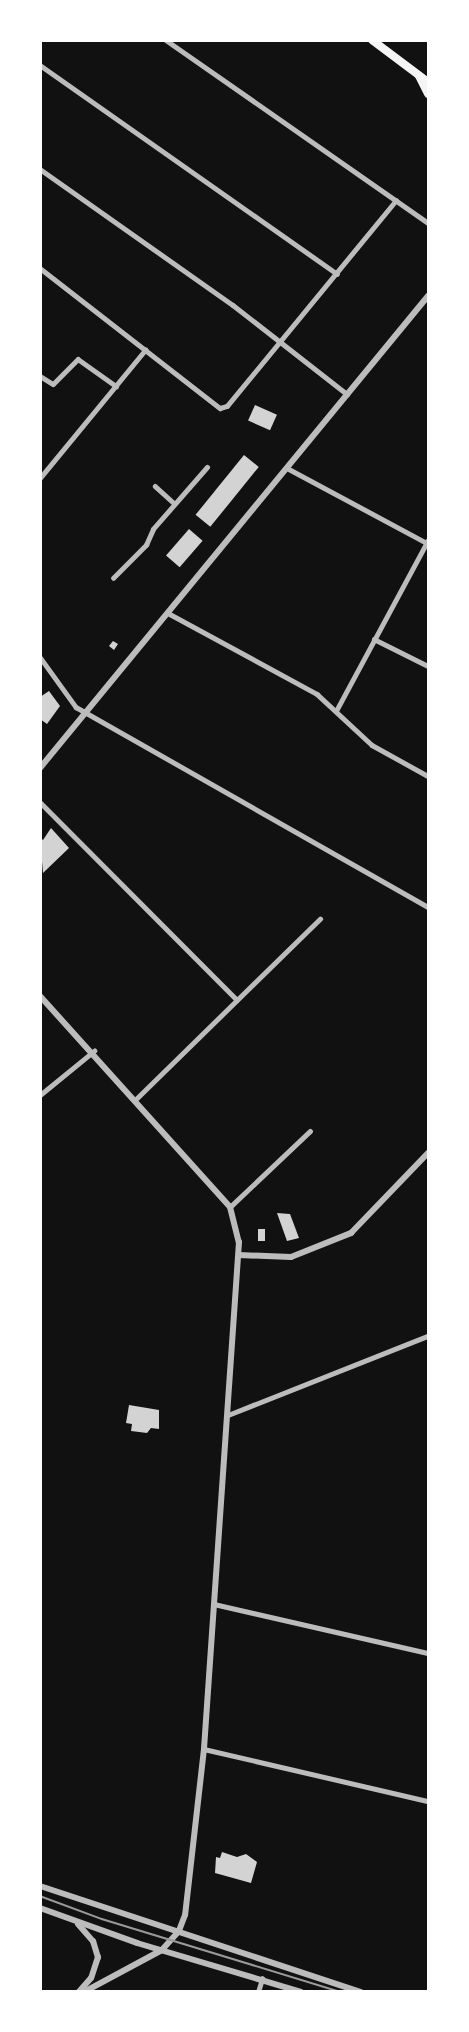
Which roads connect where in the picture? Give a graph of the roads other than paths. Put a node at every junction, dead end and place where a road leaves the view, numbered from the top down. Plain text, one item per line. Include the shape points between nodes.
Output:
1 (166, 40) edge
2 (372, 40) edge
3 (40, 65) edge
4 (419, 75) junction
5 (429, 82) edge
6 (429, 94) edge
7 (40, 169) edge
8 (396, 200) junction
9 (429, 223) edge
10 (40, 268) edge
11 (337, 274) junction
12 (429, 296) edge
13 (280, 341) junction
14 (145, 350) junction
15 (40, 376) edge
16 (116, 386) junction
17 (347, 394) junction
18 (207, 467) dead end
19 (287, 468) junction
20 (40, 478) edge
21 (155, 486) dead end
22 (174, 503) junction
23 (428, 542) edge
24 (113, 578) dead end
25 (168, 613) junction
26 (374, 639) junction
27 (40, 657) edge
28 (429, 666) edge
29 (336, 711) junction
30 (86, 713) junction
31 (40, 768) edge
32 (429, 776) edge
33 (40, 802) edge
34 (429, 907) edge
35 (320, 919) dead end
36 (40, 996) edge
37 (237, 1000) junction
38 (94, 1051) junction
39 (40, 1095) edge
40 (136, 1098) junction
41 (310, 1131) dead end
42 (429, 1153) edge
43 (230, 1207) junction
44 (238, 1256) junction
45 (429, 1336) edge
46 (228, 1416) junction
47 (214, 1604) junction
48 (429, 1653) edge
49 (204, 1749) junction
50 (429, 1800) edge
51 (40, 1886) edge
52 (40, 1908) edge
53 (75, 1922) junction
54 (179, 1931) junction
55 (162, 1950) junction
56 (262, 1979) junction
57 (82, 1992) edge
58 (258, 1992) edge
59 (301, 1992) edge
60 (361, 1992) edge

1 - 8 street
2 - 4 main road
3 - 11 street
4 - 5 main road
4 - 6 main road
7 - 13 street
8 - 9 street
8 - 11 street
10 - 14 street
11 - 13 street
12 - 17 street
13 - 14 street via 227,406 217,408
13 - 17 street
14 - 16 street
15 - 16 street via 53,384 78,358
16 - 20 street
17 - 19 street
18 - 22 street
19 - 23 street
19 - 25 street
21 - 22 street
22 - 24 street via 146,545
23 - 26 street
25 - 29 street via 317,694
25 - 30 street
26 - 28 street
26 - 29 street
27 - 30 street via 73,704
29 - 32 street via 372,745
30 - 31 street
30 - 34 street
33 - 37 street
35 - 37 street
36 - 38 street
37 - 40 street
38 - 39 street
38 - 40 street
40 - 43 street
41 - 43 street
42 - 44 street via 351,1233 291,1257
43 - 44 street via 238,1228
44 - 46 street
45 - 46 street
46 - 47 street
47 - 48 street
47 - 49 street
49 - 50 street
49 - 54 street via 188,1892
51 - 54 street
52 - 53 street
53 - 55 street
53 - 57 street via 93,1941 98,1957
54 - 55 street
54 - 60 street
55 - 56 street
55 - 57 street
56 - 58 street
56 - 59 street

